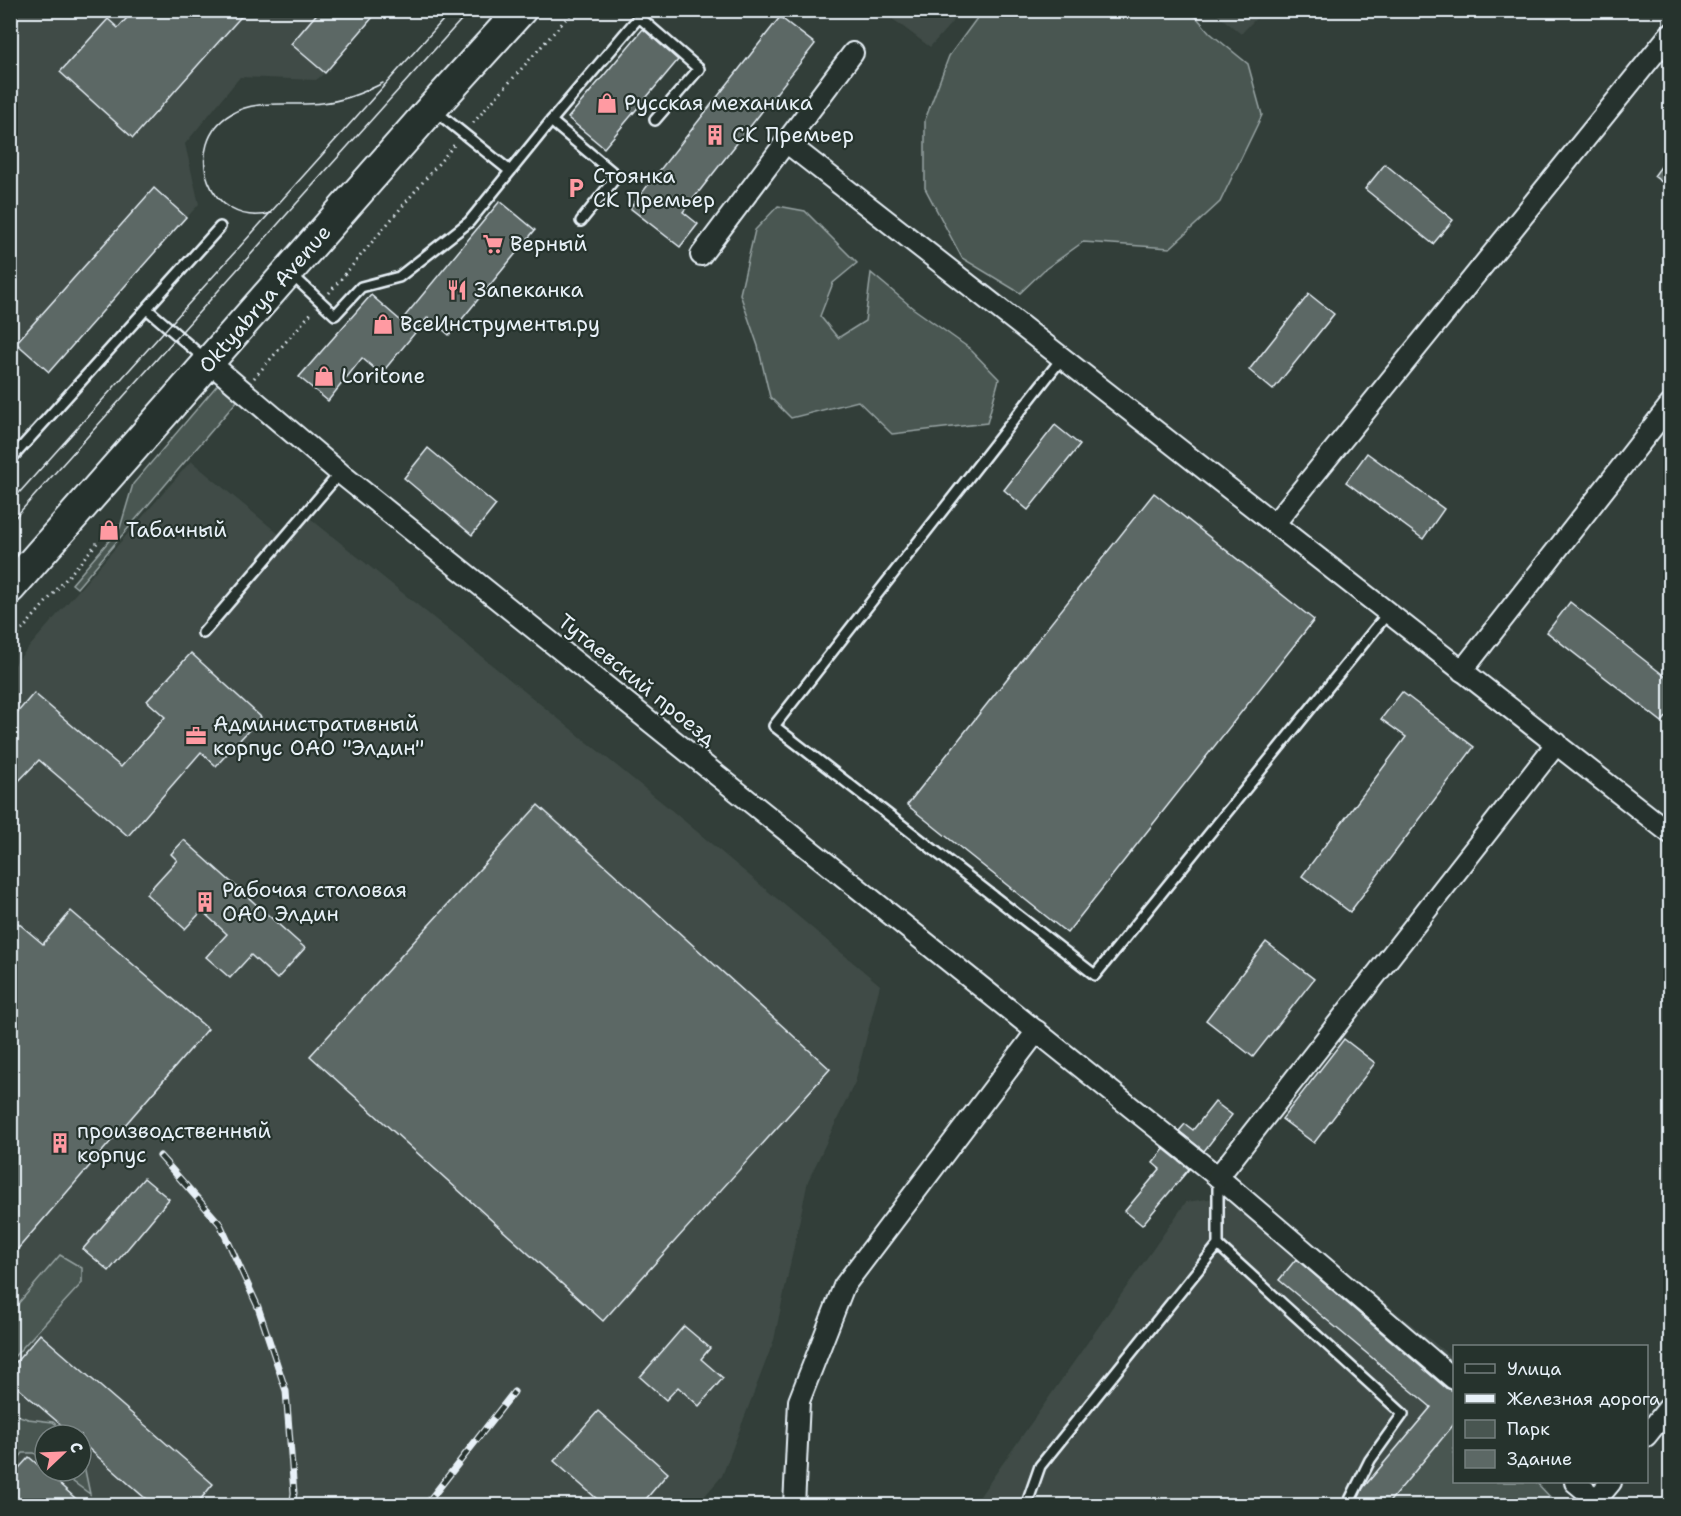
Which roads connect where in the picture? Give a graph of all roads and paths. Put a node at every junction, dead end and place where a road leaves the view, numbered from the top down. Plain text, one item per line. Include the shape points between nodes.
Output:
1 (521, 10) edge
2 (574, 10) edge
3 (1671, 34) edge
4 (853, 53) dead end
5 (432, 108) junction
6 (551, 120) junction
7 (655, 120) dead end
8 (463, 134) junction
9 (786, 142) junction
10 (510, 171) junction
11 (580, 221) dead end
12 (220, 227) dead end
13 (701, 255) dead end
14 (289, 272) junction
15 (321, 302) junction
16 (147, 309) junction
17 (1062, 358) junction
18 (209, 362) junction
19 (242, 392) junction
20 (1671, 405) edge
21 (10, 460) edge
22 (340, 473) junction
23 (1275, 523) junction
24 (98, 543) dead end
25 (10, 588) edge
26 (1388, 613) junction
27 (202, 633) dead end
28 (10, 644) edge
29 (1462, 671) junction
30 (1557, 743) junction
31 (1671, 833) edge
32 (1037, 1031) junction
33 (1218, 1177) junction
34 (1218, 1245) junction
35 (1453, 1377) edge
36 (1671, 1406) edge
37 (1648, 1435) edge
38 (1576, 1483) edge
39 (1610, 1483) edge
40 (1600, 1503) edge
41 (794, 1506) edge
42 (1026, 1506) edge
43 (1347, 1506) edge

1 - 5 main road, Oktyabrya Avenue
2 - 8 path
3 - 23 street
4 - 9 street
5 - 8 lane
5 - 14 main road, Oktyabrya Avenue
6 - 7 lane via 639,17 699,69
6 - 10 lane
6 - 11 lane via 617,176
8 - 10 lane
8 - 15 path
9 - 13 street
9 - 17 street
10 - 15 lane via 469,222 399,277 361,287 335,315
12 - 16 lane
14 - 15 lane
14 - 18 main road, Oktyabrya Avenue
15 - 19 path
16 - 18 lane
16 - 21 lane
17 - 23 street
17 - 26 lane via 774,726 1095,975
18 - 19 street, Тутаевский проезд
18 - 25 main road, Oktyabrya Avenue
19 - 22 street, Тутаевский проезд
20 - 29 street
22 - 27 lane
22 - 32 street, Тутаевский проезд
23 - 26 street
24 - 28 path
26 - 29 street
29 - 30 street
30 - 31 street
30 - 33 street
32 - 33 street, Тутаевский проезд
32 - 41 street via 844,1286 799,1401
33 - 34 lane
33 - 35 street, Тутаевский проезд
34 - 42 lane via 1040,1466
34 - 43 lane via 1403,1414 1370,1460
36 - 37 street
38 - 40 street
39 - 40 street

